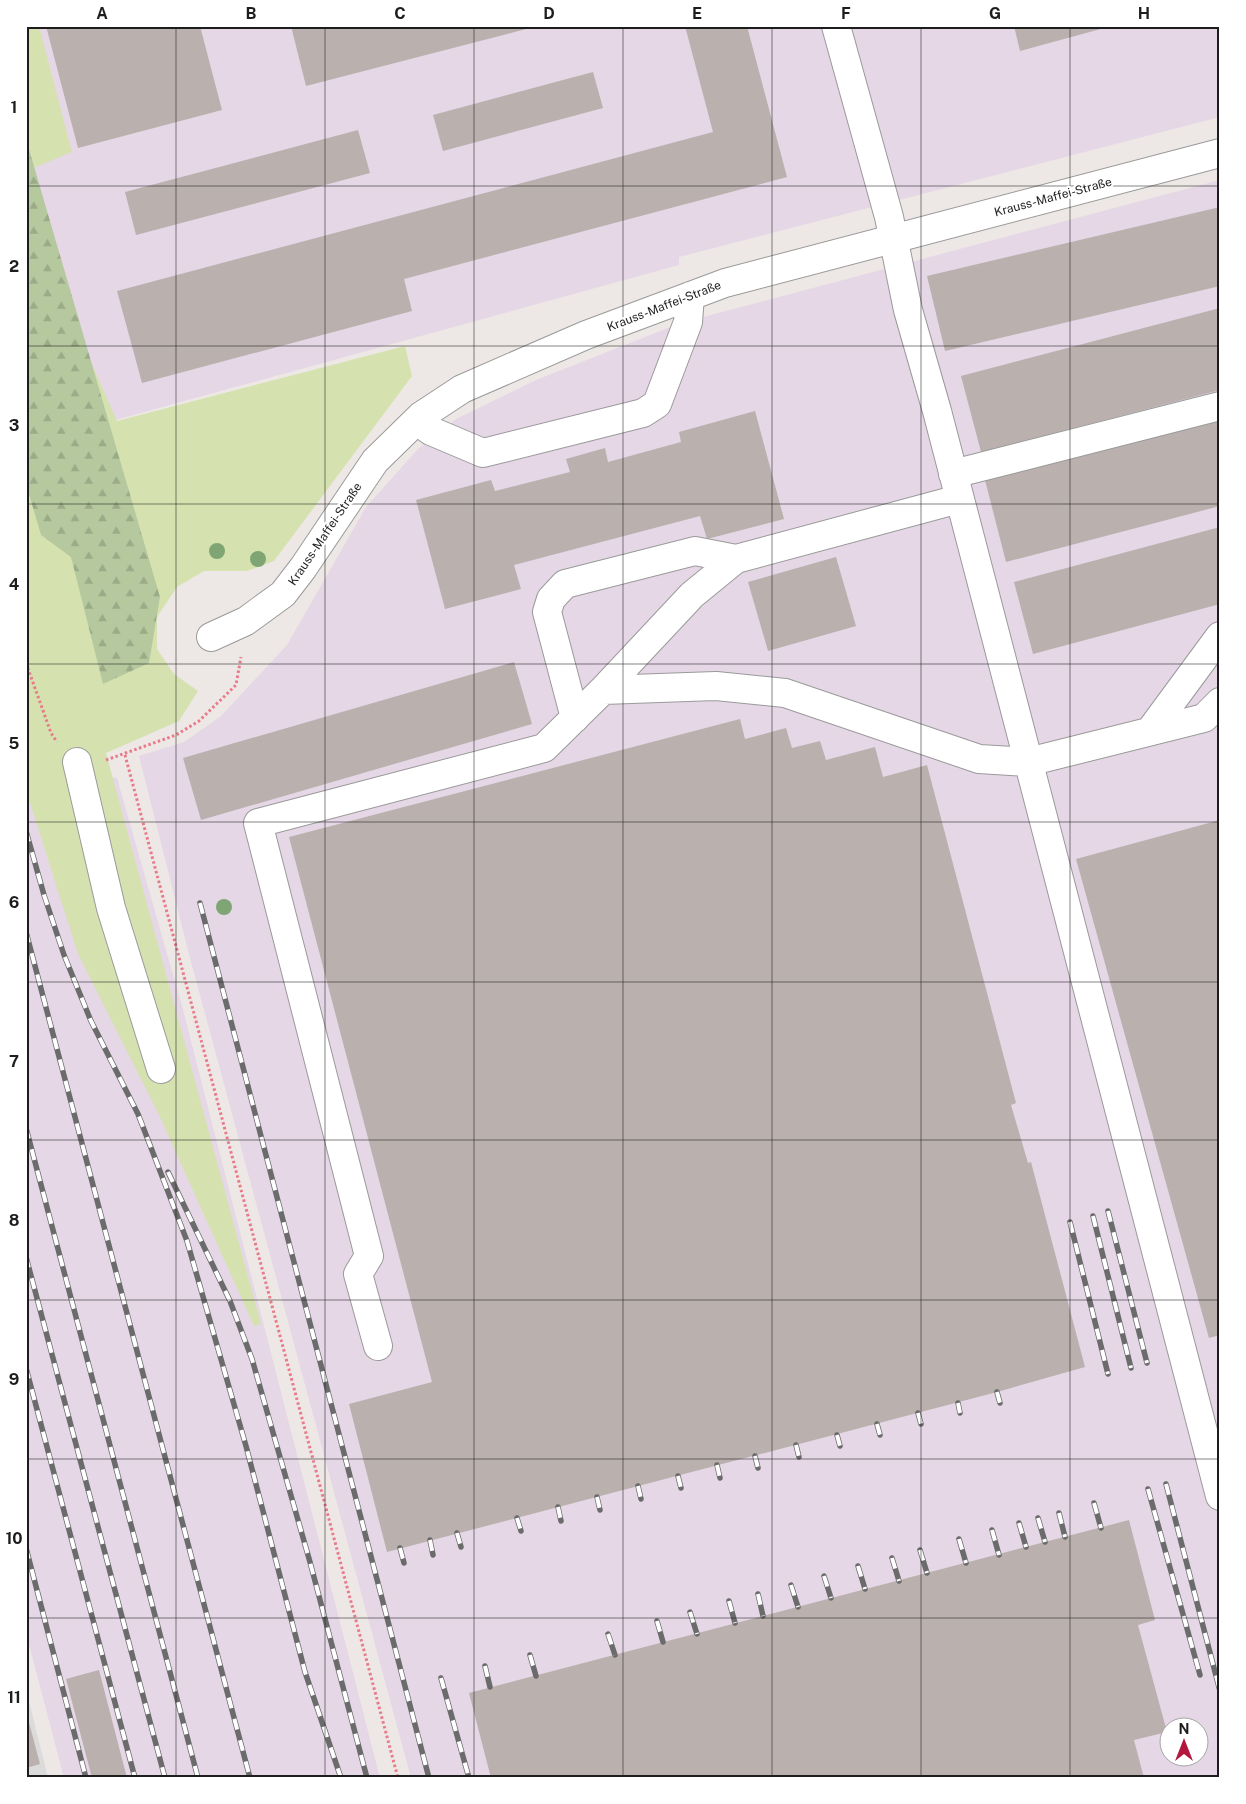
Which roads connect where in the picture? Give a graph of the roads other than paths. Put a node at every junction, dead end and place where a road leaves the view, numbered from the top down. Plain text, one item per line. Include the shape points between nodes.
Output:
1 (836, 26) edge
2 (1220, 153) edge
3 (894, 239) junction
4 (690, 296) junction
5 (1220, 406) edge
6 (417, 420) junction
7 (956, 487) junction
8 (736, 559) junction
9 (1220, 636) edge
10 (211, 637) dead end
11 (602, 690) junction
12 (1220, 702) edge
13 (575, 718) junction
14 (1150, 731) junction
15 (77, 762) road end
16 (1028, 762) junction
17 (161, 1069) dead end
18 (378, 1346) dead end
19 (1209, 1408) edge
20 (1220, 1496) edge

1 - 3 street
2 - 3 street, Krauss-Maffei-Straße
3 - 4 street, Krauss-Maffei-Straße via 725,283
3 - 7 street via 908,310
4 - 6 street, Krauss-Maffei-Straße via 586,335 462,389
4 - 6 street via 688,322 657,404 643,413 483,453 431,431
5 - 7 street
6 - 10 street, Krauss-Maffei-Straße via 375,461 283,594 246,621
7 - 8 street
7 - 16 street
8 - 11 street via 692,595
8 - 13 street via 695,551 565,584 551,599 547,612
9 - 14 street
11 - 13 street
11 - 16 street via 716,686 785,693 979,759
12 - 14 street via 1204,718
13 - 18 street via 544,748 258,823 368,1256 358,1274
14 - 16 street
15 - 17 street via 111,908
16 - 19 street
19 - 20 street

